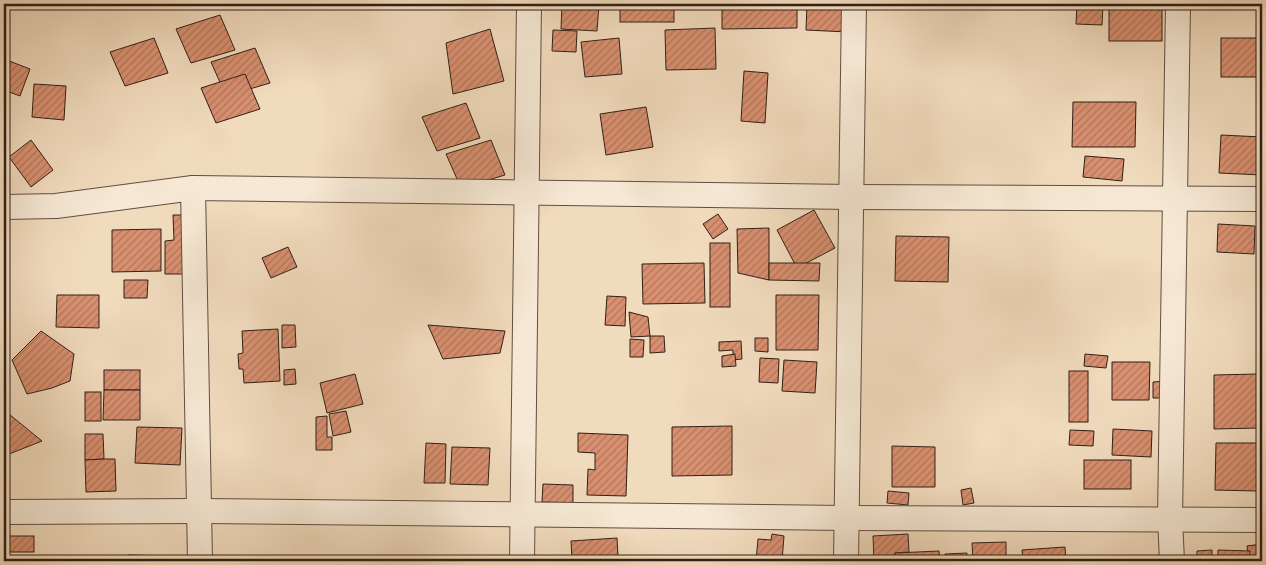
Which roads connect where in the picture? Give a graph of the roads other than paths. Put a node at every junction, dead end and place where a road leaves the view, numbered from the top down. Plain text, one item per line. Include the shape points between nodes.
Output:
1 (529, 4) edge
2 (854, 4) edge
3 (1178, 4) edge
4 (193, 188) junction
5 (526, 192) junction
6 (851, 197) junction
7 (1175, 198) junction
8 (1262, 199) edge
9 (4, 207) edge
10 (200, 511) junction
11 (4, 512) edge
12 (523, 514) junction
13 (846, 518) junction
14 (1170, 519) junction
15 (1262, 520) edge
16 (200, 561) edge
17 (522, 561) edge
18 (846, 561) edge
19 (1172, 561) edge

1 - 5 street
2 - 6 street
3 - 7 street
4 - 5 street
4 - 9 street via 56,206
4 - 10 street
5 - 6 street
5 - 12 street
6 - 7 street
6 - 13 street
7 - 8 street
7 - 14 street
10 - 11 street
10 - 12 street
10 - 16 street
12 - 13 street
12 - 17 street
13 - 14 street
13 - 18 street
14 - 15 street
14 - 19 street

